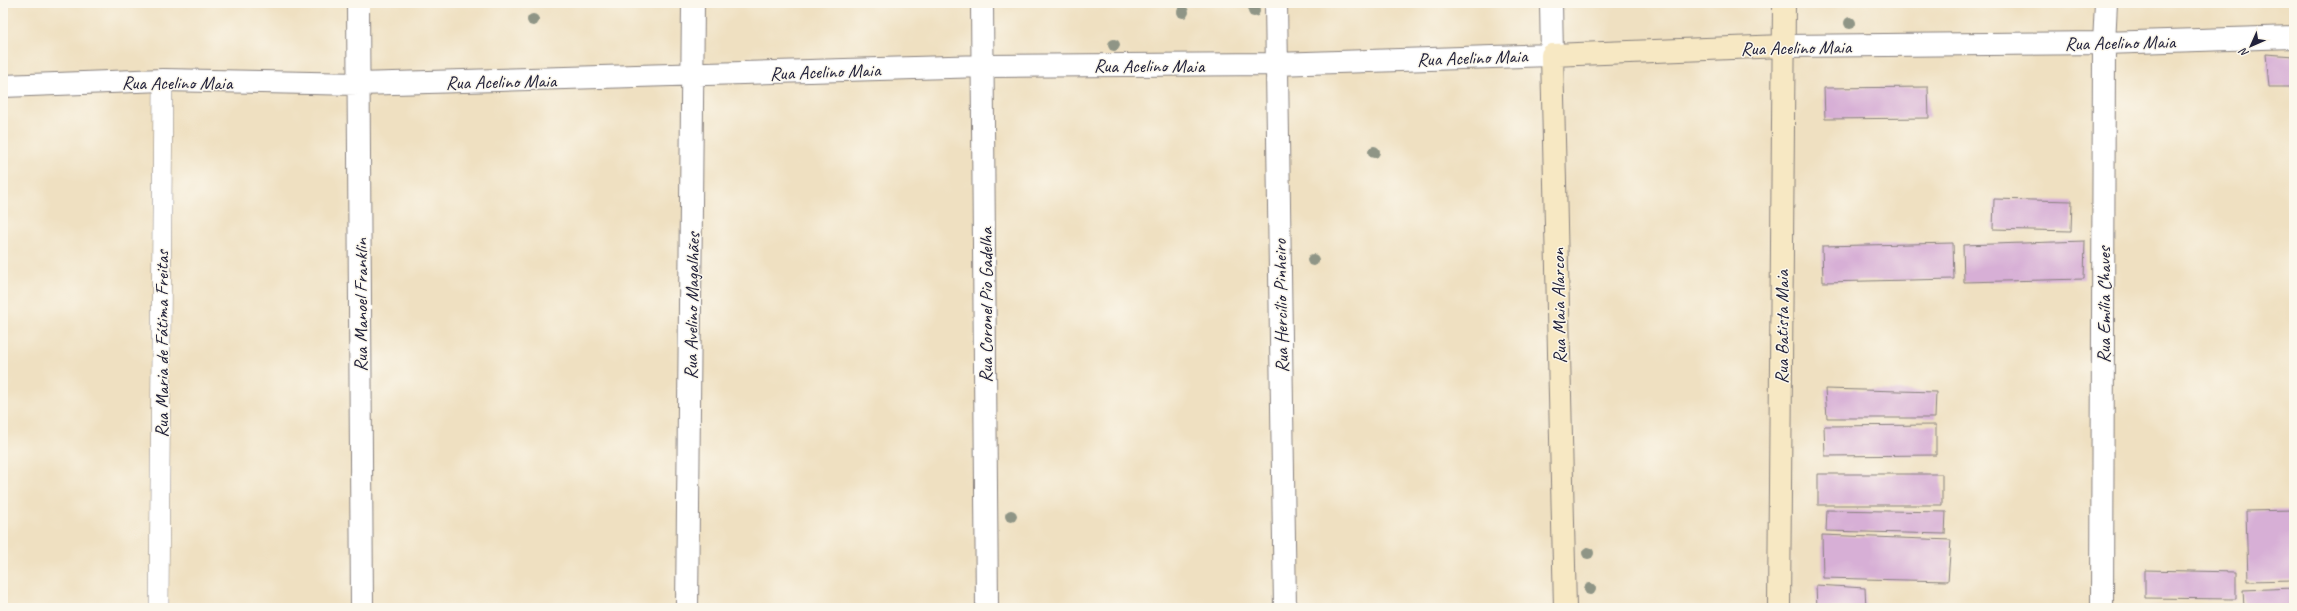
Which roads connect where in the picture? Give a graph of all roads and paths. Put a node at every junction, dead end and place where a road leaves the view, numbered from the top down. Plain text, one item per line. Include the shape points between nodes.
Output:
1 (358, 3) edge
2 (693, 3) edge
3 (982, 3) edge
4 (1276, 3) edge
5 (1551, 3) edge
6 (1784, 3) edge
7 (2106, 3) edge
8 (2294, 37) edge
9 (2104, 43) junction
10 (1783, 46) junction
11 (1552, 55) junction
12 (1276, 64) junction
13 (984, 66) junction
14 (694, 76) junction
15 (163, 80) junction
16 (359, 84) junction
17 (3, 86) edge
18 (159, 608) edge
19 (362, 608) edge
20 (687, 608) edge
21 (987, 608) edge
22 (1285, 608) edge
23 (1565, 608) edge
24 (1779, 608) edge
25 (2102, 608) edge

1 - 16 street, Rua Manoel Franklin
2 - 14 street, Rua Avelino Magalhães
3 - 13 street, Rua Coronel Pio Gadelha
4 - 12 street, Rua Hercílio Pinheiro
5 - 11 street, Rua Maia Alarcon
6 - 10 main road, Rua Batista Maia
7 - 9 street, Rua Emília Chaves
8 - 9 street, Rua Acelino Maia
9 - 10 street, Rua Acelino Maia
9 - 25 street, Rua Emília Chaves
10 - 11 main road, Rua Acelino Maia
10 - 24 main road, Rua Batista Maia
11 - 12 street, Rua Acelino Maia
11 - 23 main road, Rua Maia Alarcon
12 - 13 street, Rua Acelino Maia
12 - 22 street, Rua Hercílio Pinheiro
13 - 14 street, Rua Acelino Maia
13 - 21 street, Rua Coronel Pio Gadelha
14 - 16 street, Rua Acelino Maia
14 - 20 street, Rua Avelino Magalhães
15 - 16 street, Rua Acelino Maia
15 - 17 street, Rua Acelino Maia
15 - 18 lane, Rua Maria de Fátima Freitas
16 - 19 street, Rua Manoel Franklin

